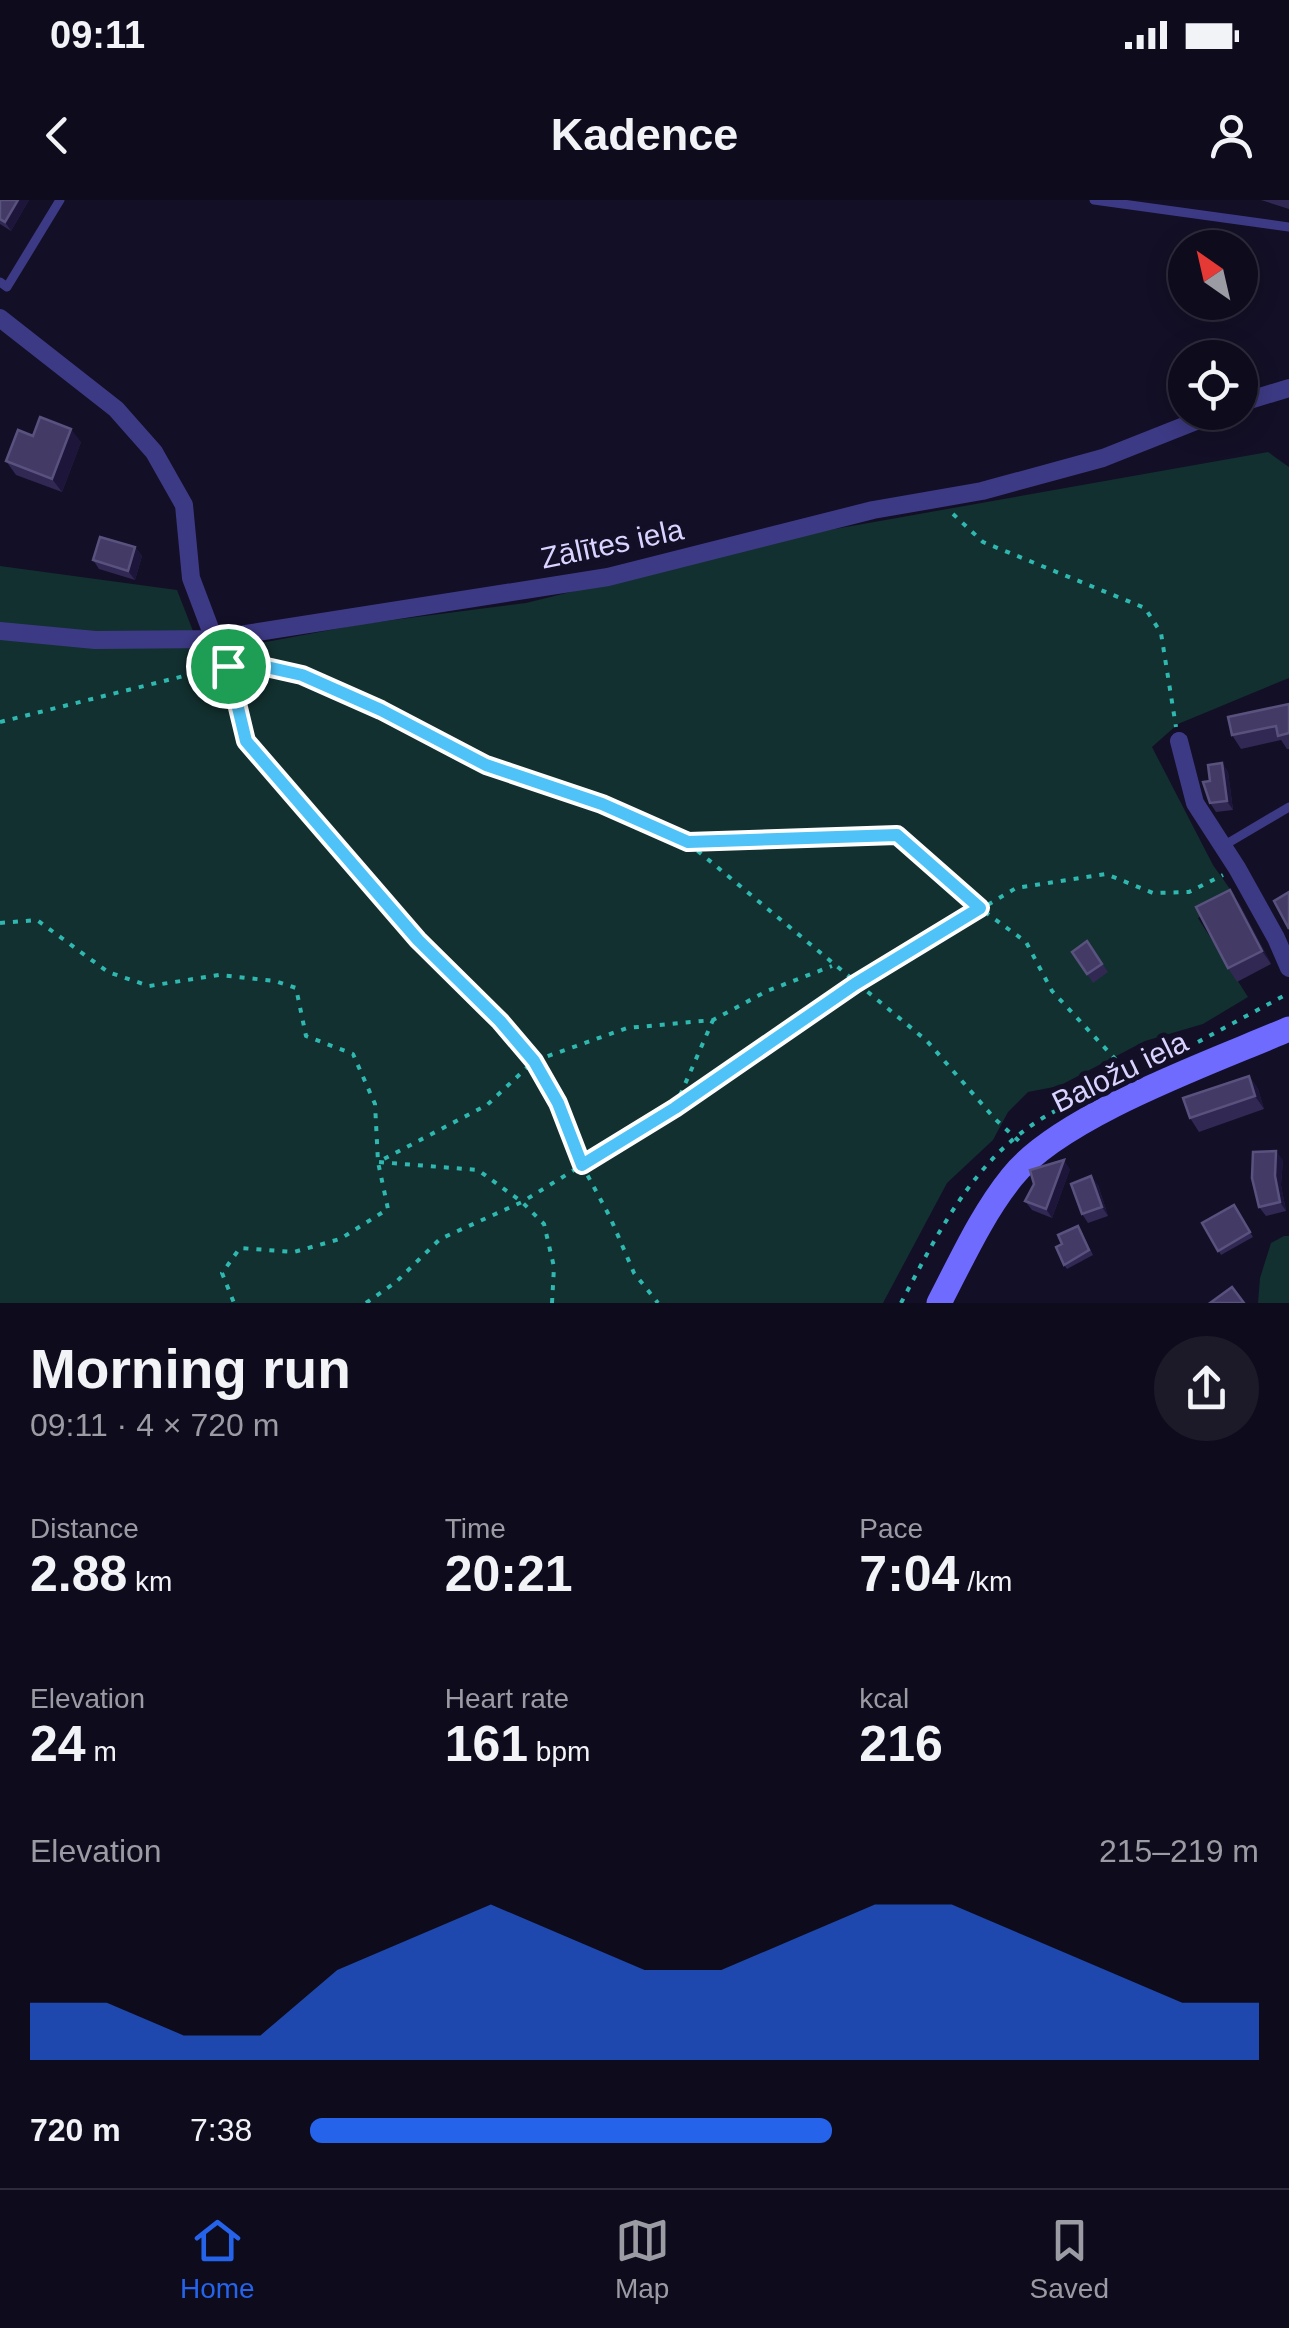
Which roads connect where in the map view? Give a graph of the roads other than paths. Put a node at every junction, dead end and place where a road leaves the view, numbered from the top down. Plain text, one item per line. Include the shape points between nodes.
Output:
1 (60, 200) edge
2 (1094, 200) edge
3 (1289, 227) edge
4 (0, 282) edge
5 (0, 318) edge
6 (1289, 388) edge
7 (1258, 397) edge
8 (1174, 430) edge
9 (0, 631) edge
10 (214, 639) junction
11 (1179, 742) road end
12 (1289, 807) edge
13 (1223, 846) junction
14 (1289, 968) edge
15 (1289, 1029) edge
16 (938, 1303) edge

1 - 4 lane via 7,288
2 - 3 lane
5 - 10 street via 116,409 154,452 184,505 190,578
6 - 7 street
8 - 10 street, Zālītes iela via 1103,458 982,491 873,510 608,578
9 - 10 street, Zālītes iela via 95,640
11 - 13 street via 1195,803
12 - 13 lane
13 - 14 street
15 - 16 main road, Baložu iela via 1098,1114 1035,1156 1005,1187

